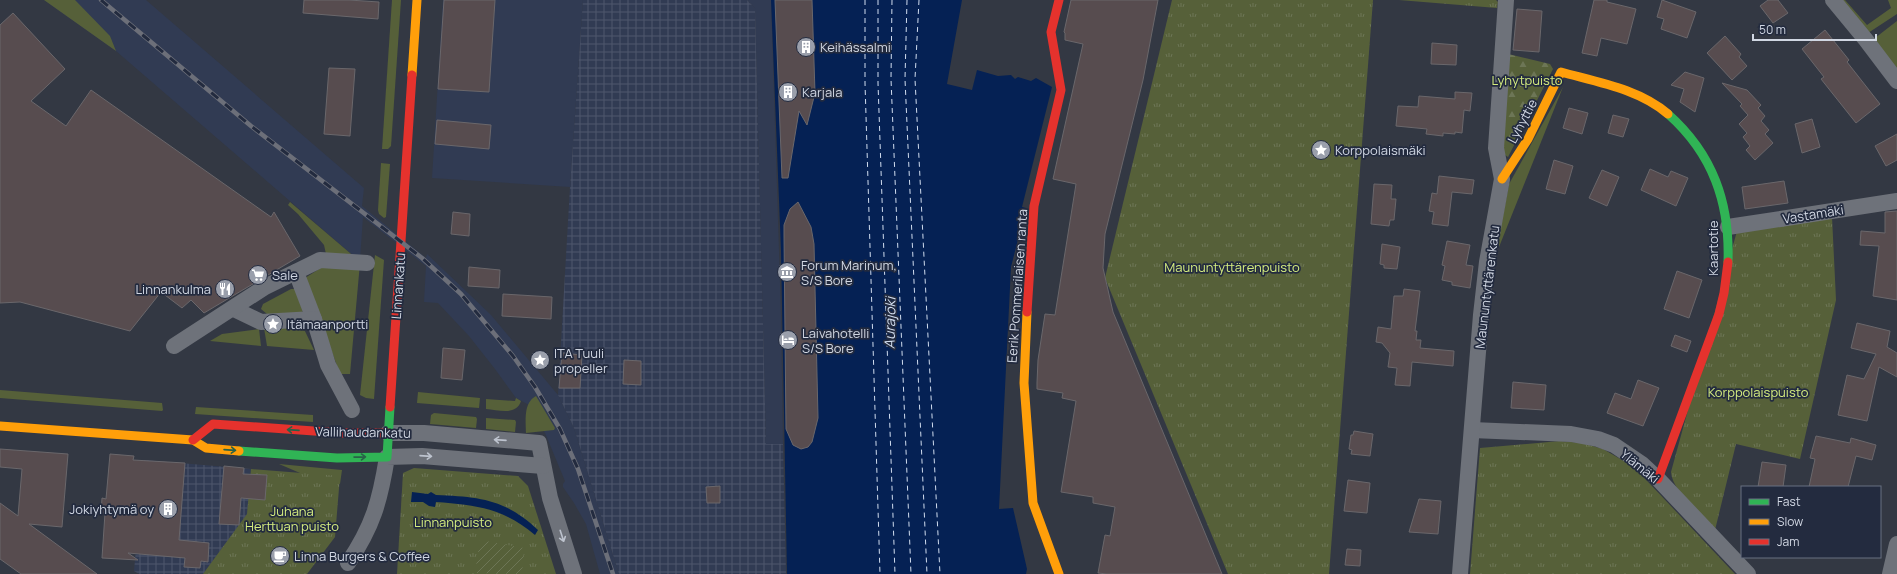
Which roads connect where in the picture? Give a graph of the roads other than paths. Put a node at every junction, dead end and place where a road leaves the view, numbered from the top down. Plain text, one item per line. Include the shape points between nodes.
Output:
1 (417, 0) edge
2 (1059, 0) edge
3 (1506, 0) edge
4 (1833, 0) edge
5 (1561, 72) joint
6 (1897, 81) edge
7 (1502, 179) junction
8 (1897, 201) edge
9 (1728, 227) junction
10 (366, 263) dead end
11 (296, 272) junction
12 (234, 309) junction
13 (314, 319) junction
14 (174, 346) dead end
15 (352, 410) dead end
16 (0, 426) edge
17 (1472, 430) junction
18 (388, 433) junction
19 (193, 440) junction
20 (387, 457) junction
21 (542, 466) junction
22 (1658, 478) junction
23 (1897, 544) edge
24 (348, 563) dead end
25 (574, 574) edge
26 (1059, 574) edge
27 (1460, 574) edge
28 (1748, 574) edge
29 (1890, 574) edge

1 - 18 street, Linnankatu
2 - 26 street, Eerik Pommerilaisen ranta via 1051,32 1061,90 1034,206 1024,383 1033,503
3 - 7 street, Maununtyttärenkatu via 1496,148
4 - 6 street
5 - 7 street, Lyhyttie via 1528,139
5 - 9 street, Kaartotie via 1637,96 1663,110 1694,142 1712,171 1719,186
7 - 17 street, Maununtyttärenkatu via 1485,278
8 - 9 street, Vastamäki
9 - 22 street, Kaartotie via 1727,277 1724,293 1698,372
10 - 11 street via 320,260
11 - 12 street via 266,287
11 - 13 street
12 - 13 street via 262,322
12 - 14 street
13 - 15 street via 328,365
16 - 19 street, Vallihaudankatu
17 - 22 street, Ylämäki via 1571,434 1598,438 1628,453
17 - 27 street, Maununtyttärenkatu
18 -> 19 street, Vallihaudankatu via 342,433 213,424
18 - 20 street, Linnankatu
21 -> 18 street, Vallihaudankatu via 539,443 424,433
19 -> 20 street, Vallihaudankatu via 206,448 337,458
20 -> 21 street, Vallihaudankatu via 422,456
20 - 24 street, Linnankatu via 373,520
21 -> 25 street
22 - 28 street, Ylämäki
23 - 29 street

